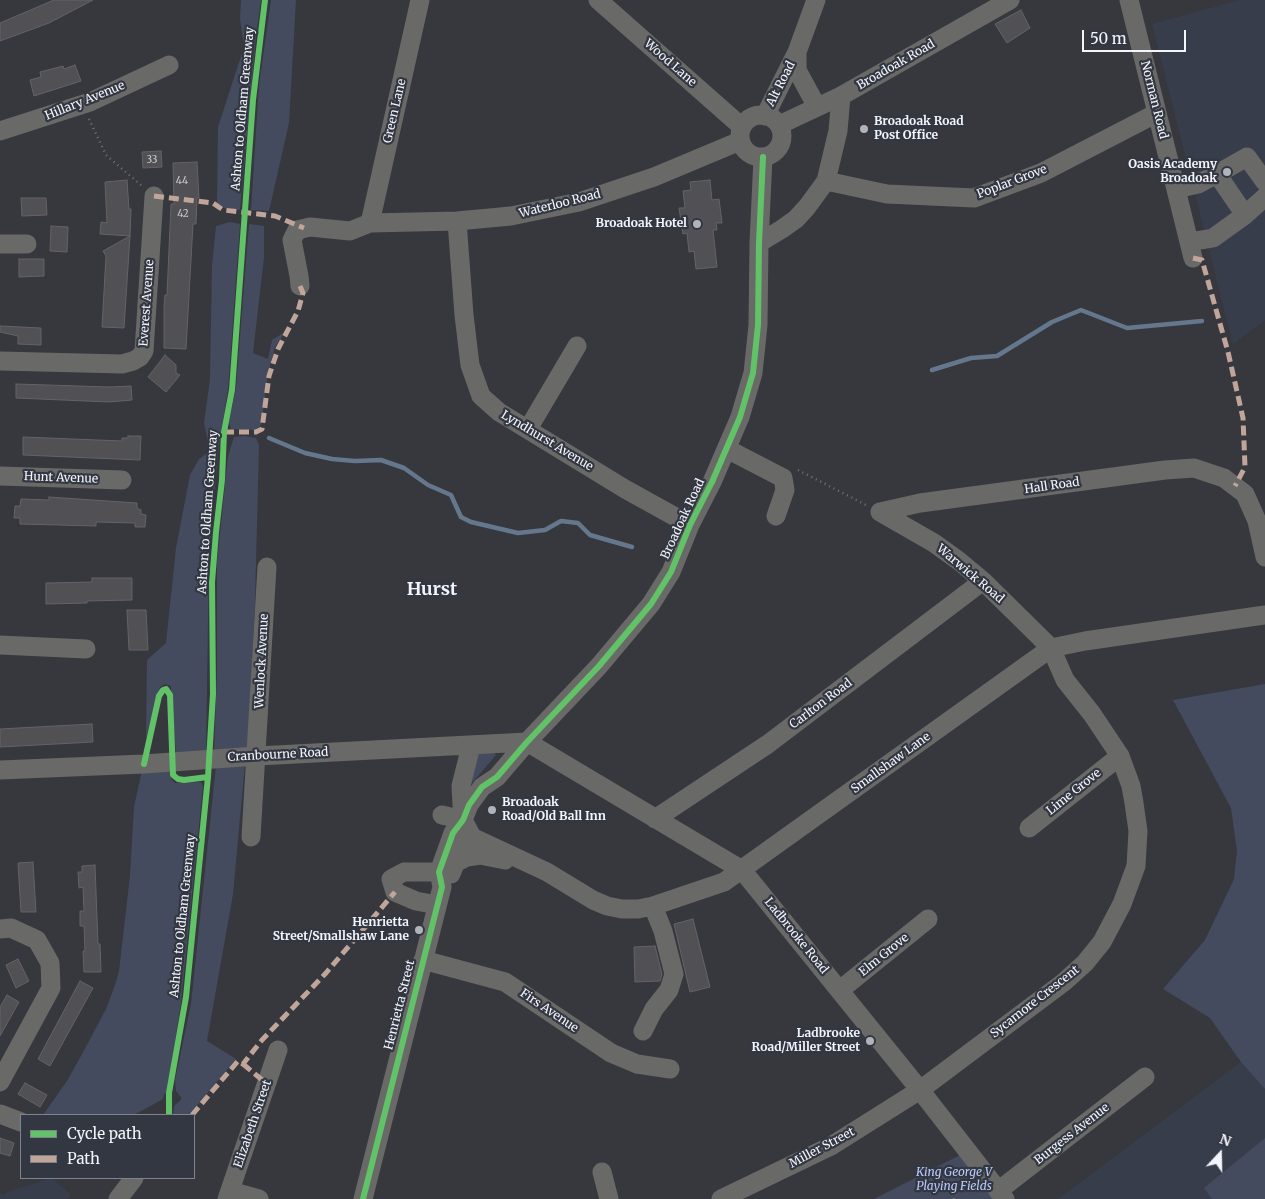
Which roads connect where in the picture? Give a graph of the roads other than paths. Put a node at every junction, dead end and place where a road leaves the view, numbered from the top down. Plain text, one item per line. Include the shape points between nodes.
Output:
1 (420, 0) edge
2 (598, 0) edge
3 (816, 0) edge
4 (1010, 0) edge
5 (1129, 0) edge
6 (797, 52) junction
7 (169, 65) dead end
8 (841, 96) junction
9 (816, 107) junction
10 (1157, 113) junction
11 (772, 120) junction
12 (0, 131) edge
13 (741, 134) junction
14 (763, 158) junction
15 (1217, 174) junction
16 (826, 181) junction
17 (1265, 182) edge
18 (1176, 189) junction
19 (154, 196) road end
20 (1265, 197) edge
21 (1245, 215) junction
22 (457, 222) junction
23 (370, 223) junction
24 (759, 243) junction
25 (0, 244) edge
26 (27, 244) dead end
27 (300, 286) dead end
28 (576, 346) dead end
29 (0, 361) edge
30 (528, 429) junction
31 (727, 449) junction
32 (0, 476) edge
33 (122, 480) dead end
34 (880, 512) joint
35 (776, 516) dead end
36 (690, 525) junction
37 (1265, 557) edge
38 (267, 567) dead end
39 (983, 581) junction
40 (1265, 615) edge
41 (0, 645) edge
42 (1051, 648) junction
43 (86, 649) dead end
44 (527, 742) junction
45 (471, 746) junction
46 (253, 756) junction
47 (1120, 756) junction
48 (0, 770) edge
49 (442, 815) dead end
50 (655, 819) junction
51 (463, 820) junction
52 (1029, 828) dead end
53 (251, 837) dead end
54 (530, 864) junction
55 (742, 870) junction
56 (443, 877) junction
57 (653, 906) junction
58 (928, 919) dead end
59 (0, 929) edge
60 (424, 960) junction
61 (840, 990) junction
62 (643, 1032) dead end
63 (278, 1050) dead end
64 (670, 1069) dead end
65 (1145, 1077) dead end
66 (0, 1082) edge
67 (920, 1090) junction
68 (0, 1114) edge
69 (20, 1122) edge
70 (602, 1172) dead end
71 (133, 1179) edge
72 (229, 1195) edge
73 (1001, 1195) edge
74 (118, 1199) edge
75 (259, 1199) edge
76 (363, 1199) edge
77 (609, 1199) edge
78 (721, 1199) edge

1 - 23 street, Green Lane
2 - 13 street, Wood Lane
3 - 6 street, Alt Road
4 - 8 street, Broadoak Road
5 - 10 street, Norman Road
6 - 9 street, Alt Road via 797,70
6 - 11 street, Alt Road
7 - 12 street, Hillary Avenue via 83,104
8 - 9 street, Broadoak Road
8 - 16 street via 837,140
9 - 11 street, Broadoak Road
10 - 16 street, Poplar Grove via 1041,173 974,198 887,194
10 - 18 street, Norman Road
11 - 13 street via 752,117
11 - 14 street via 782,132 780,146
13 - 14 street via 746,152
13 - 22 street, Waterloo Road via 654,177 579,202 511,216
14 - 24 street, Broadoak Road
15 - 17 street via 1247,157
15 - 18 street via 1198,184
15 - 21 street
16 - 24 street via 796,219
18 - 21 street, Norman Road via 1191,250
19 - 29 street, Everest Avenue via 144,351 140,357 122,364
20 - 21 street
22 - 23 street, Waterloo Road
22 - 30 street, Lyndhurst Avenue via 470,365 481,396 498,412
23 - 27 street, Waterloo Road via 350,231 310,227 297,230 292,240
24 - 31 street, Broadoak Road via 758,325 753,372
25 - 26 street
28 - 30 street
30 - 36 street, Lyndhurst Avenue
31 - 35 street via 784,478 785,490
31 - 36 street, Broadoak Road
32 - 33 street, Hunt Avenue
34 - 37 street, Hall Road via 1194,468 1224,478 1245,494 1257,521
34 - 39 street, Warwick Road via 934,543
36 - 44 street, Broadoak Road via 671,572 650,604 599,666
38 - 46 street, Wenlock Avenue
39 - 42 street, Warwick Road
39 - 50 street, Carlton Road via 768,744
40 - 42 street, Smallshaw Lane
41 - 43 street
42 - 47 street, Sycamore Crescent via 1065,680
42 - 55 street, Smallshaw Lane
44 - 45 street, Cranbourne Road
44 - 50 street, Ladbrooke Road
44 - 51 street, Broadoak Road via 497,777 482,787
45 - 46 street, Cranbourne Road
45 - 51 street via 461,786
46 - 48 street, Cranbourne Road
46 - 53 street, Wenlock Avenue
47 - 52 street, Lime Grove
47 - 67 street, Sycamore Crescent via 1131,786 1138,830 1136,866 1122,904 1102,942 1064,982
49 - 51 street
50 - 55 street, Ladbrooke Road
51 - 54 street, Smallshaw Lane via 472,837
51 - 56 street, Henrietta Street via 453,833
54 - 56 street, Smallshaw Lane via 480,855 467,857
54 - 57 street, Smallshaw Lane via 607,906 638,909
55 - 57 street, Smallshaw Lane via 724,882
55 - 61 street, Ladbrooke Road
56 - 60 street, Henrietta Street
57 - 62 street via 674,974 669,990 654,1009
58 - 61 street, Elm Grove
59 - 66 street via 11,928 37,940 50,963 51,988
60 - 64 street, Firs Avenue via 506,982 611,1053 637,1064
60 - 76 street, Henrietta Street
61 - 67 street, Ladbrooke Road
63 - 72 street, Elizabeth Street
65 - 73 street, Burgess Avenue
67 - 73 street, Ladbrooke Road
67 - 78 street, Miller Street via 831,1146
68 - 69 street
70 - 77 street
71 - 74 street
72 - 75 street

